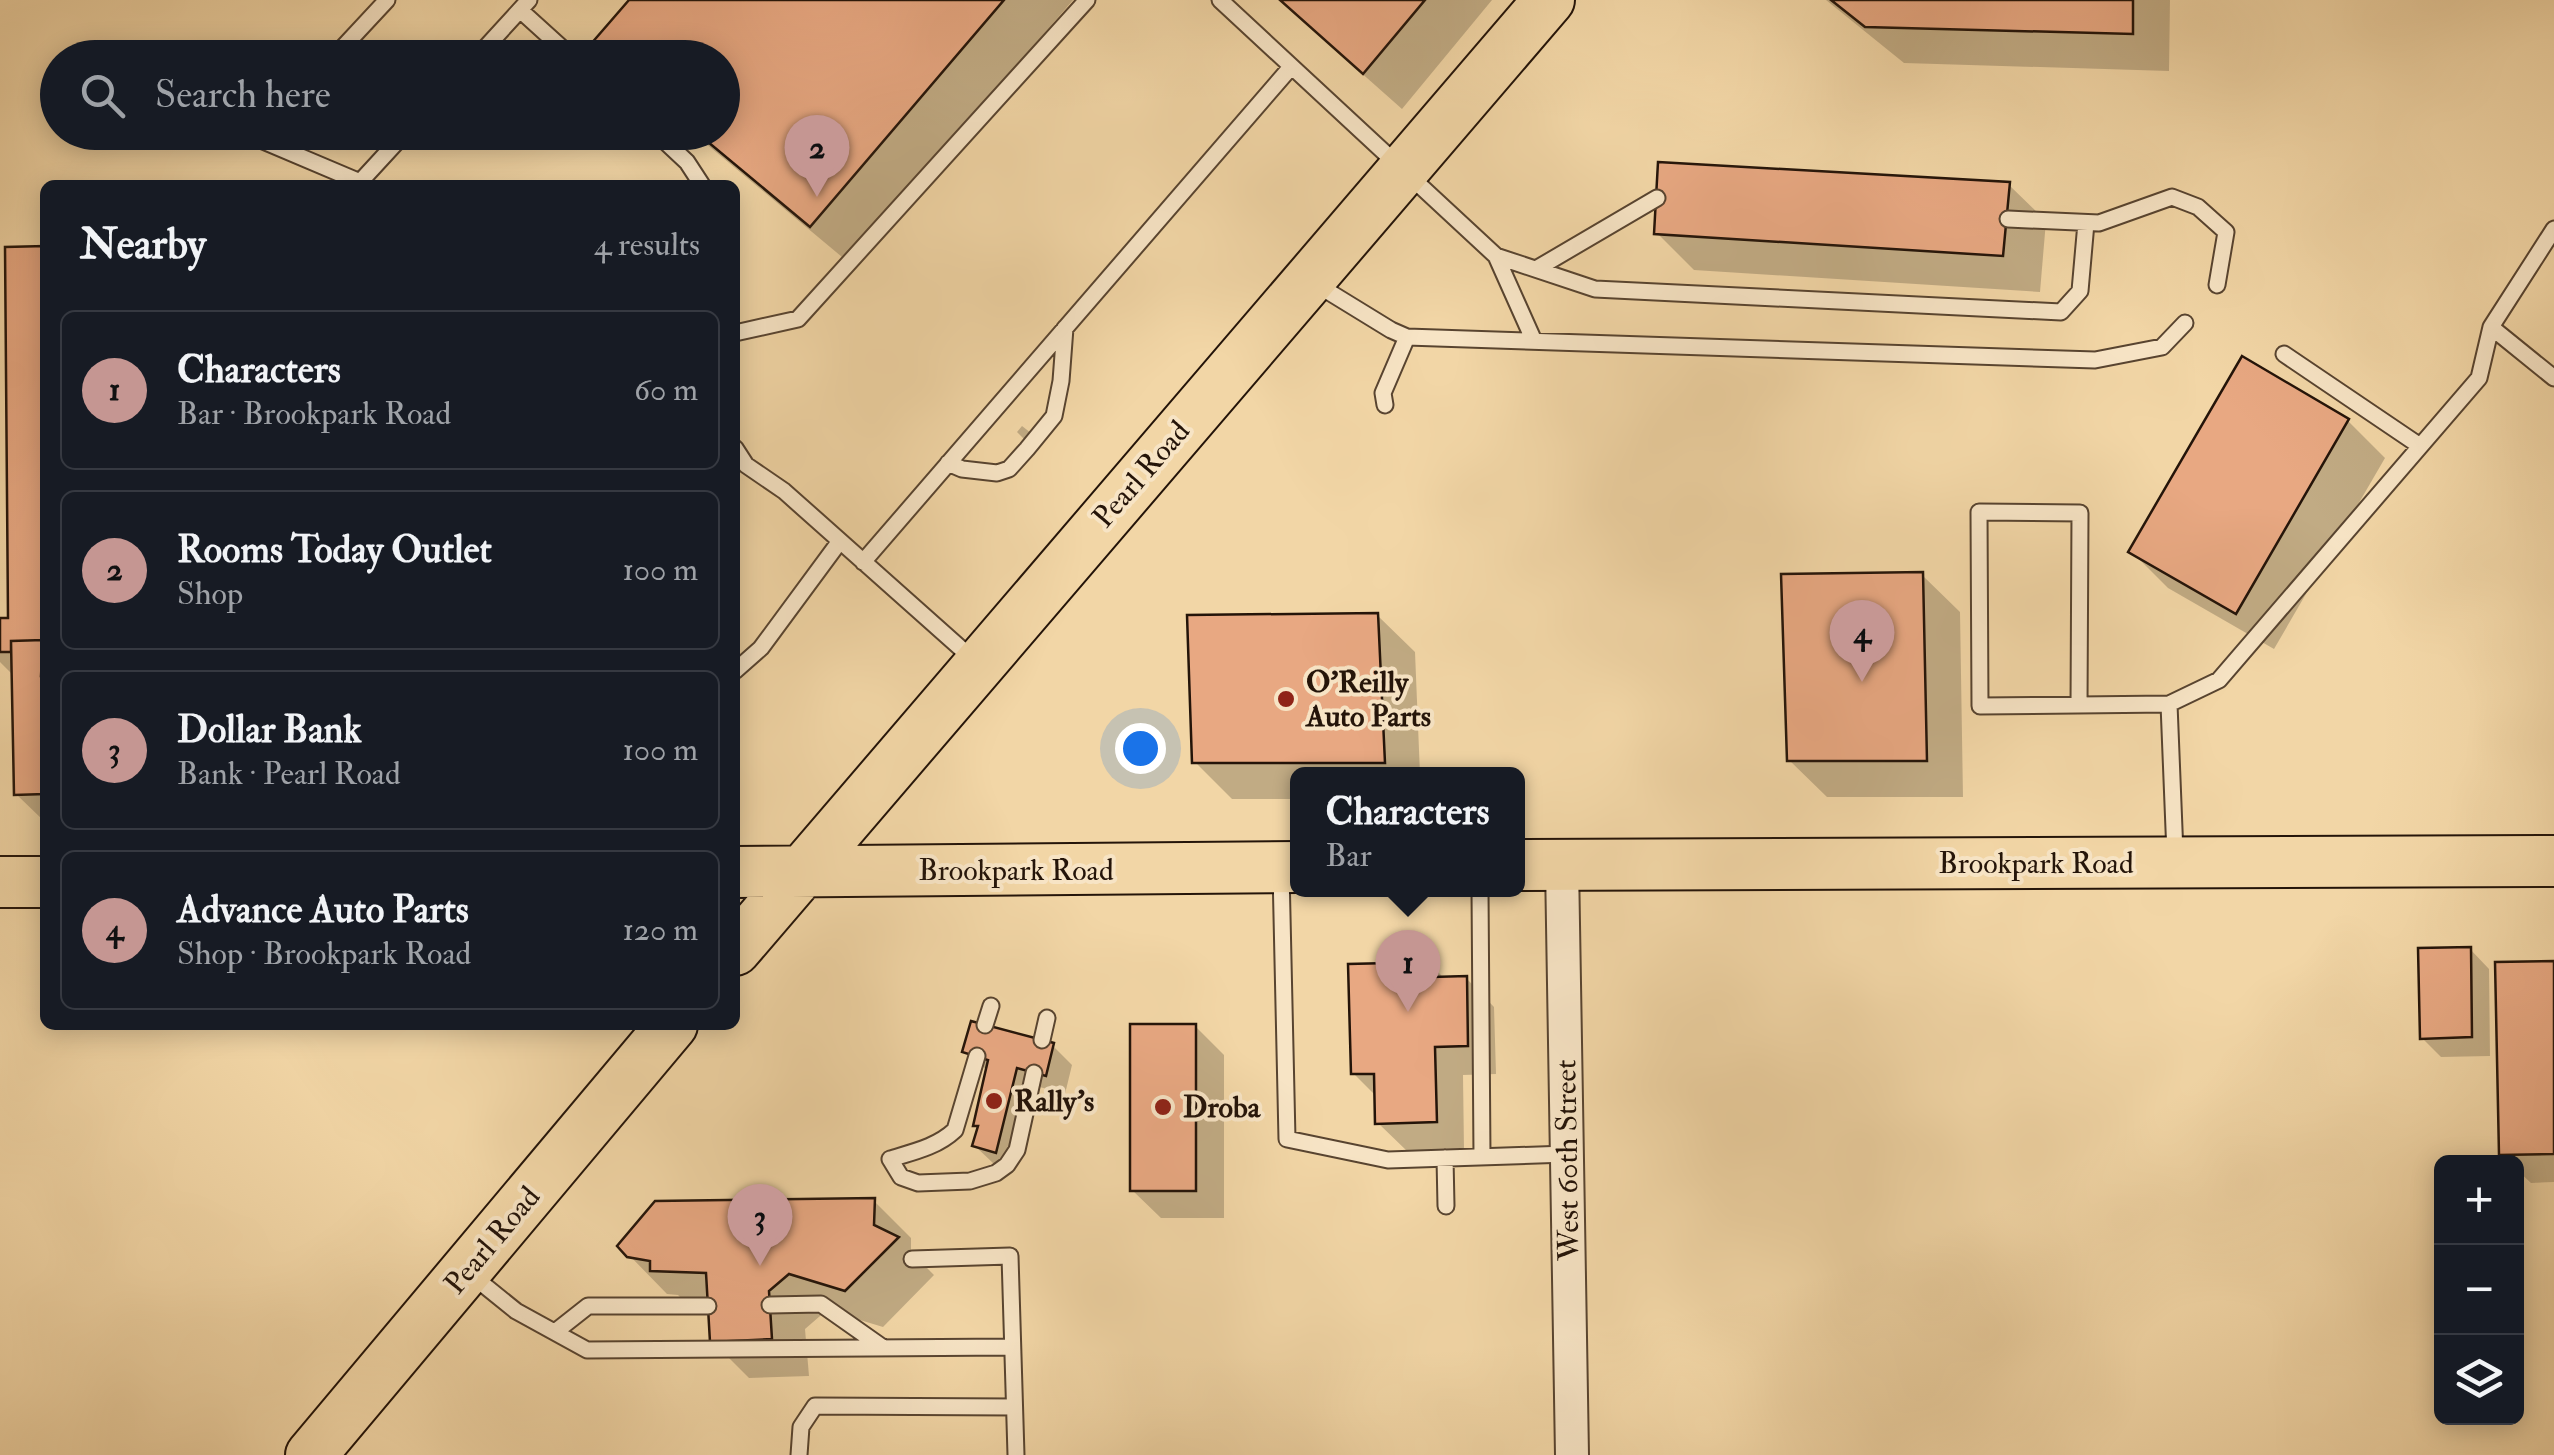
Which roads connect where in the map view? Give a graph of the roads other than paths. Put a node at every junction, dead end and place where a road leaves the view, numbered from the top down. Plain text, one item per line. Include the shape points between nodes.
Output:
1 (387, 0) edge
2 (1087, 0) edge
3 (1220, 0) edge
4 (1550, 0) edge
5 (525, 5) edge
6 (350, 40) edge
7 (493, 40) edge
8 (557, 40) edge
9 (1291, 66) junction
10 (284, 150) edge
11 (389, 150) edge
12 (674, 150) edge
13 (1403, 169) junction
14 (355, 180) edge
15 (362, 180) edge
16 (699, 180) edge
17 (1657, 198) dead end
18 (2008, 219) dead end
19 (2086, 223) junction
20 (2554, 229) edge
21 (1496, 256) junction
22 (1536, 269) junction
23 (1308, 279) junction
24 (2218, 285) dead end
25 (2186, 323) dead end
26 (2491, 327) junction
27 (1065, 328) junction
28 (740, 333) edge
29 (1407, 337) junction
30 (1534, 340) junction
31 (2284, 354) dead end
32 (2554, 378) edge
33 (1384, 405) dead end
34 (2420, 446) junction
35 (740, 456) edge
36 (948, 463) junction
37 (840, 541) junction
38 (863, 562) junction
39 (978, 664) junction
40 (740, 667) edge
41 (2169, 704) junction
42 (2079, 705) junction
43 (2554, 861) edge
44 (2176, 862) junction
45 (1540, 865) edge
46 (1289, 867) edge
47 (740, 872) edge
48 (800, 872) junction
49 (0, 882) edge
50 (40, 882) edge
51 (1480, 897) edge
52 (740, 944) edge
53 (990, 1006) dead end
54 (1047, 1018) dead end
55 (986, 1025) dead end
56 (668, 1030) edge
57 (1042, 1040) dead end
58 (977, 1056) dead end
59 (1034, 1073) dead end
60 (1566, 1154) junction
61 (1482, 1156) junction
62 (1446, 1158) junction
63 (1446, 1206) dead end
64 (912, 1258) dead end
65 (466, 1271) junction
66 (770, 1305) dead end
67 (708, 1306) dead end
68 (555, 1332) junction
69 (1012, 1347) junction
70 (882, 1348) junction
71 (1014, 1407) junction
72 (312, 1455) edge
73 (800, 1455) edge
74 (1016, 1455) edge
75 (1572, 1455) edge

1 - 6 lane
2 - 28 lane via 798,319
3 - 9 lane
4 - 13 main road, Pearl Road
5 - 7 lane
5 - 8 lane
9 - 13 lane
9 - 27 lane
10 - 14 lane
11 - 15 lane
12 - 16 lane
13 - 21 lane
13 - 23 main road, Pearl Road
17 - 22 lane
18 - 19 lane
19 - 22 lane via 2080,291 2061,312 1596,289
19 - 24 lane via 2172,197 2198,207 2226,232
20 - 26 lane
21 - 22 lane
21 - 30 lane
23 - 29 lane
23 - 39 main road, Pearl Road
25 - 30 lane via 2162,347 2095,360
26 - 32 lane
26 - 34 lane via 2479,378
27 - 36 lane
27 - 36 lane via 1054,416 1027,450 997,473
29 - 30 lane
29 - 33 lane
31 - 34 lane
34 - 41 lane via 2219,680
35 - 37 lane
36 - 38 lane
37 - 38 lane
37 - 40 lane
38 - 39 lane
39 - 48 main road, Pearl Road
41 - 42 lane
41 - 44 lane
42 - 42 lane via 1980,706 1979,512 2080,512
43 - 44 main road, Brookpark Road
44 - 45 main road, Brookpark Road
45 - 60 street, West 60th Street
46 - 48 main road, Brookpark Road
46 - 62 lane via 1287,1139 1388,1160
47 - 48 main road, Brookpark Road
48 - 52 main road, Pearl Road
49 - 50 main road
51 - 61 lane
53 - 55 lane
54 - 57 lane
56 - 65 main road, Pearl Road
58 - 59 lane via 954,1130 890,1159 901,1177 970,1181 1007,1166 1018,1150
60 - 61 lane
60 - 75 street, West 60th Street
61 - 62 lane
62 - 63 lane
64 - 69 lane via 1010,1256
65 - 68 lane
65 - 72 main road, Pearl Road
66 - 70 lane via 822,1304
67 - 68 lane via 588,1306
68 - 70 lane via 587,1350
69 - 70 lane
69 - 71 lane
71 - 73 lane via 815,1406 801,1427
71 - 74 lane

